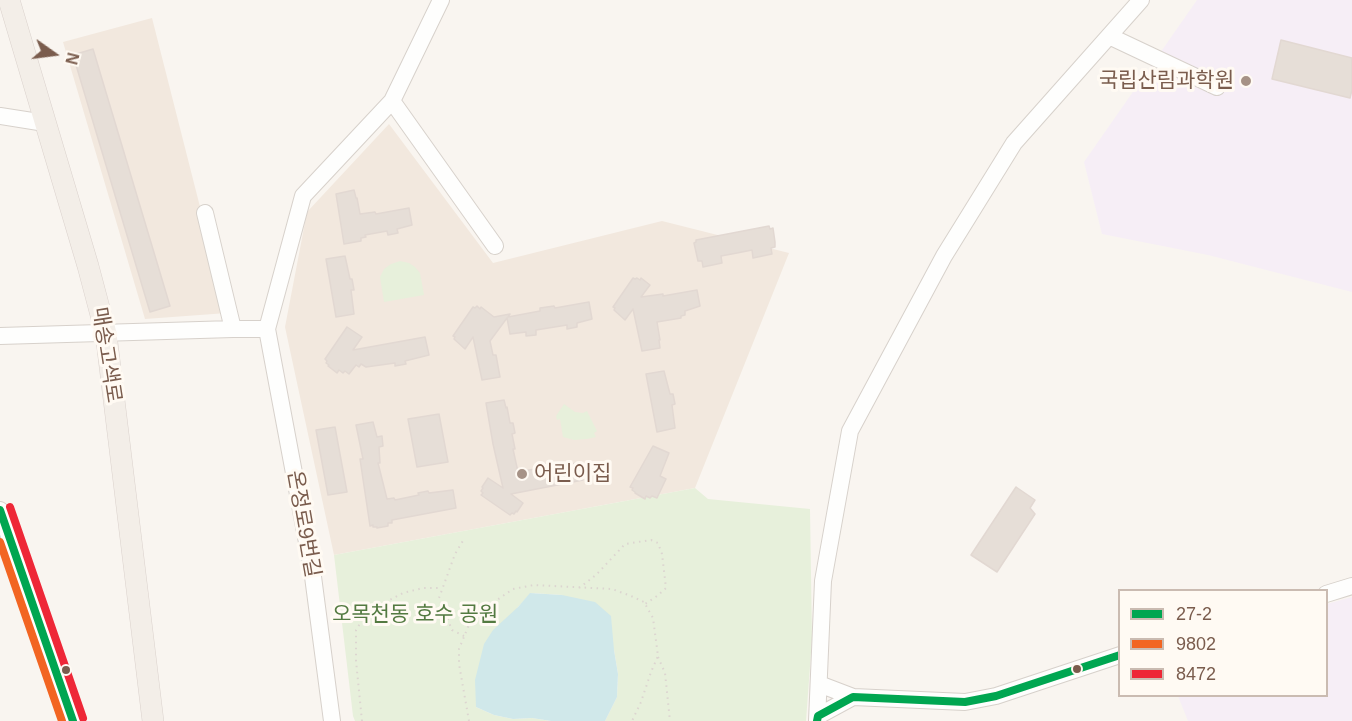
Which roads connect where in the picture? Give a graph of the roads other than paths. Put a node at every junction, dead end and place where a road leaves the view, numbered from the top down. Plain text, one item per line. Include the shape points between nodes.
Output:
1 (9, 0) edge
2 (441, 0) edge
3 (1141, 0) edge
4 (1109, 36) junction
5 (1217, 87) dead end
6 (392, 100) junction
7 (0, 116) edge
8 (45, 123) junction
9 (205, 213) dead end
10 (495, 246) dead end
11 (233, 329) junction
12 (267, 329) junction
13 (106, 334) junction
14 (0, 336) edge
15 (0, 510) edge
16 (1352, 586) edge
17 (1328, 593) edge
18 (1118, 655) edge
19 (819, 684) junction
20 (854, 697) junction
21 (817, 719) edge
22 (73, 721) edge
23 (153, 721) edge
24 (332, 721) edge

1 - 8 main road, 매송고색로
2 - 6 street
3 - 4 street
4 - 5 street
4 - 19 street via 1014,143 944,256 850,431 823,581
6 - 10 street
6 - 12 street via 303,196
7 - 8 street
8 - 13 main road, 매송고색로
9 - 11 street
11 - 12 street
11 - 13 street
12 - 24 street, 온정로9번길 via 312,568
13 - 14 street
13 - 23 main road, 매송고색로
15 - 22 street
16 - 17 street
18 - 20 street via 996,696 965,702
19 - 20 street
19 - 21 street
20 - 21 street

